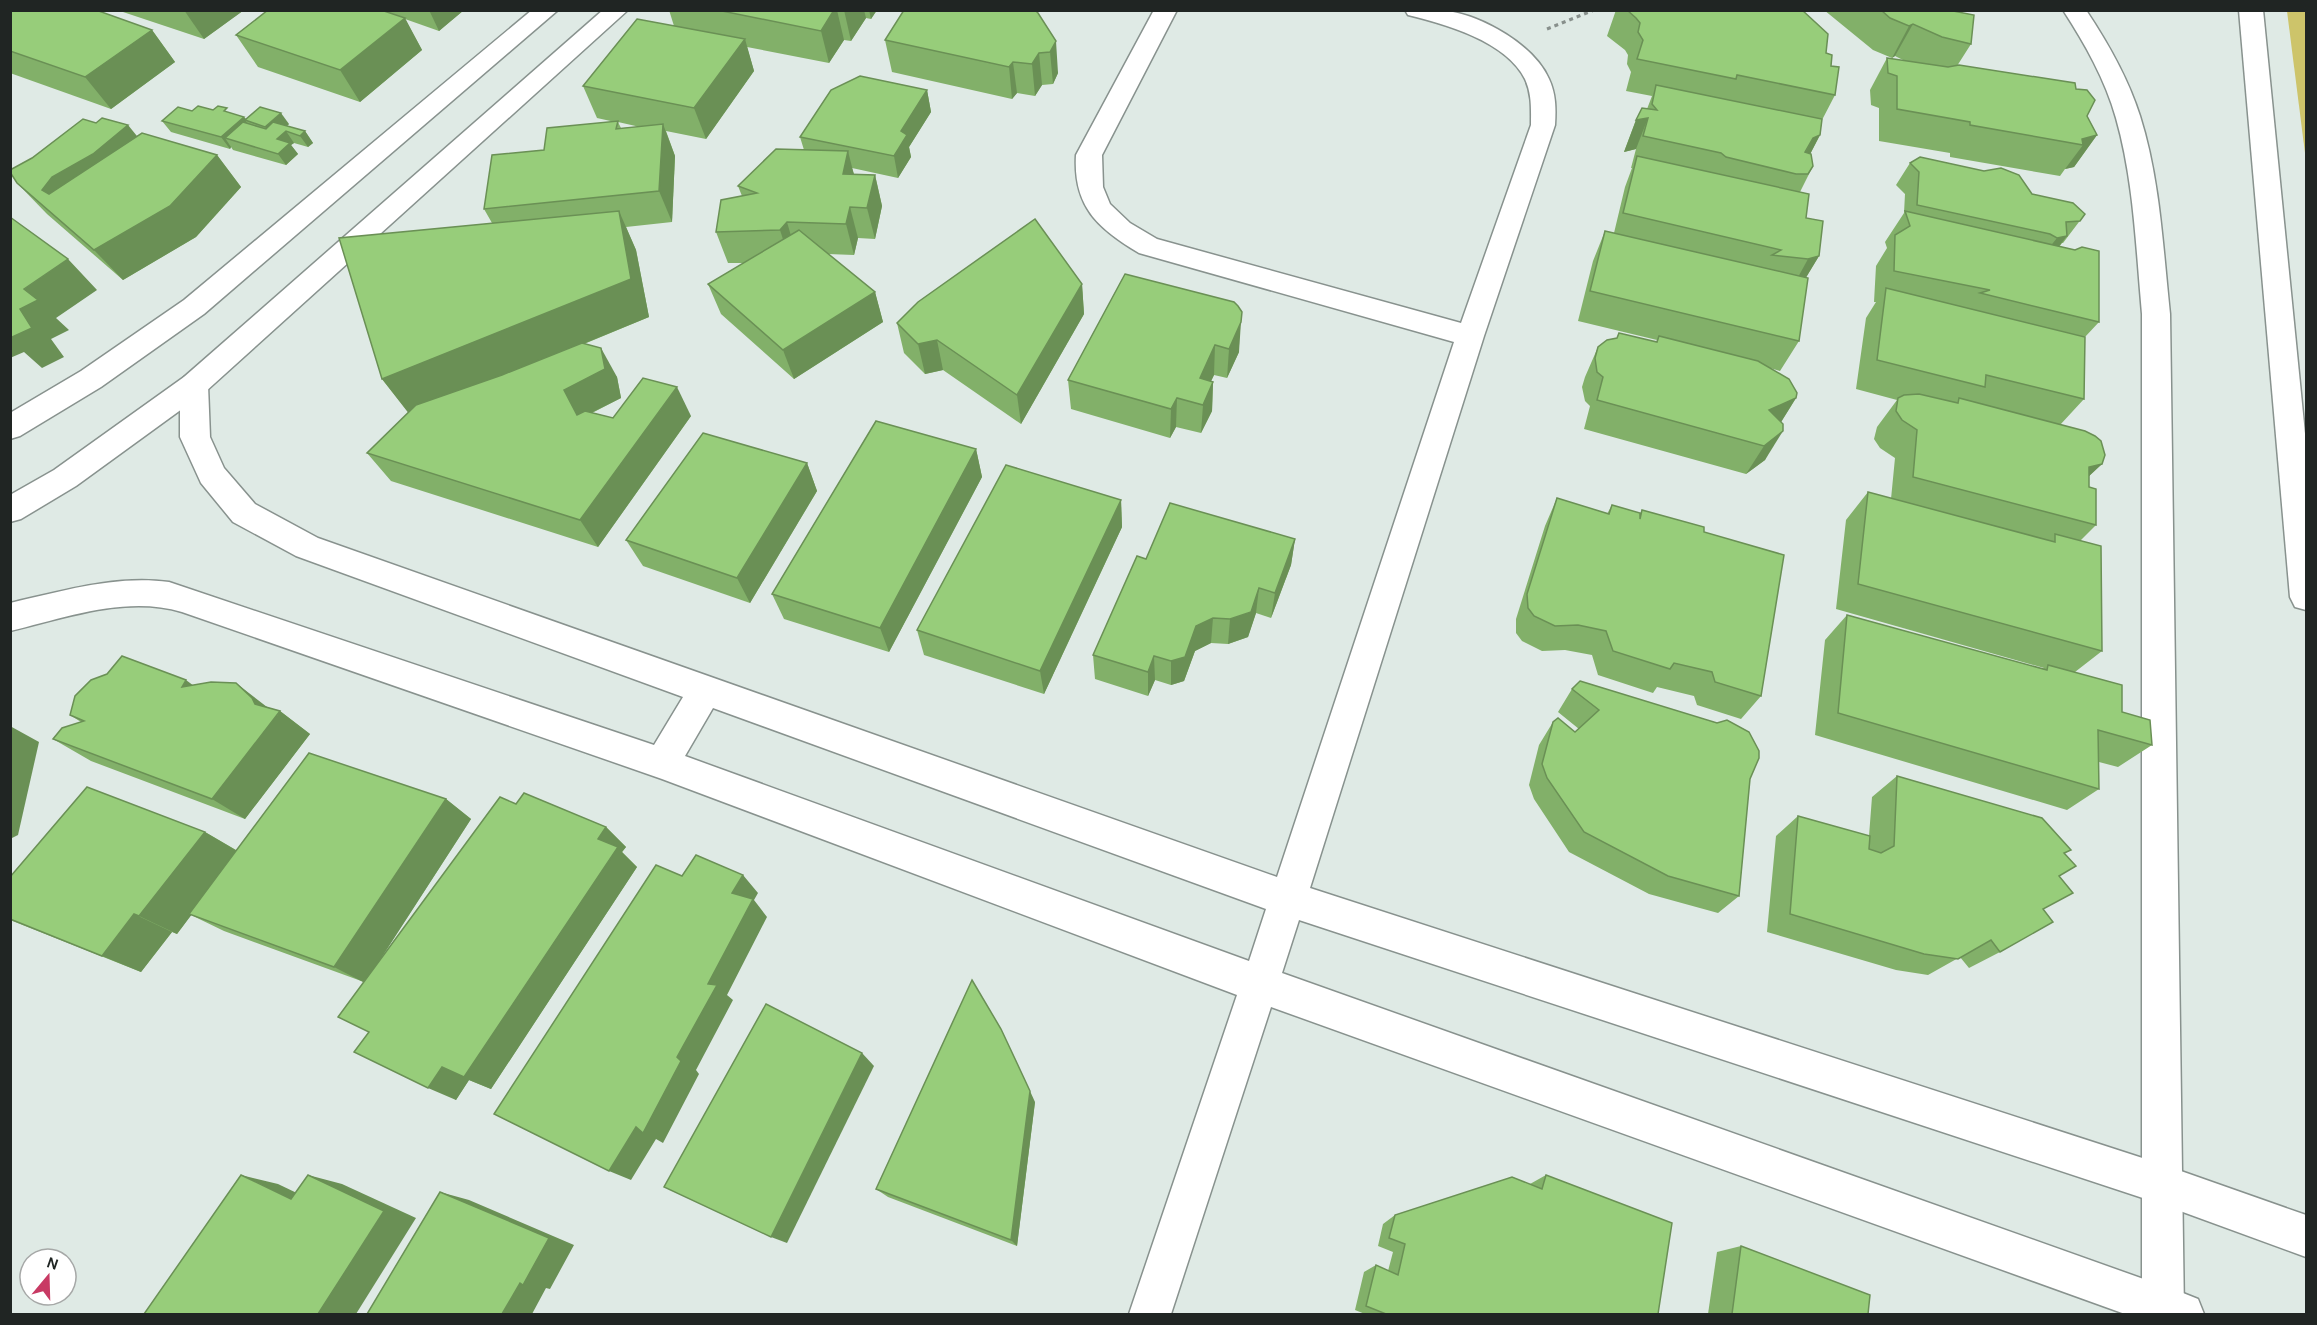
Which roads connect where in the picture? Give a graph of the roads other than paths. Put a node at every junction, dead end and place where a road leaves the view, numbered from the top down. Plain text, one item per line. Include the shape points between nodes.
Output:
1 (547, 10) edge
2 (617, 10) edge
3 (1166, 10) edge
4 (1416, 10) edge
5 (2074, 10) edge
6 (2251, 10) edge
7 (1470, 336) junction
8 (194, 385) junction
9 (10, 428) edge
10 (10, 510) edge
11 (2307, 597) edge
12 (10, 617) edge
13 (705, 691) junction
14 (662, 763) junction
15 (1288, 899) junction
16 (1259, 984) junction
17 (2161, 1184) junction
18 (2307, 1236) edge
19 (2170, 1312) edge
20 (1150, 1314) edge

1 - 9 street via 194,307 91,379
2 - 8 street
3 - 7 street via 1089,155 1086,176 1091,195 1104,215 1122,232 1148,246
4 - 7 street via 1466,23 1506,45 1530,67 1543,96 1543,125
5 - 17 street via 2112,75 2128,118 2148,231 2156,314
6 - 11 street
7 - 15 street
8 - 10 street via 64,478
8 - 13 street via 195,437 212,475 244,513 307,547
12 - 14 street via 110,596 169,594
13 - 14 street
13 - 15 street
14 - 16 street
15 - 16 street
15 - 17 street
16 - 19 street
16 - 20 street
17 - 18 street
17 - 19 street

